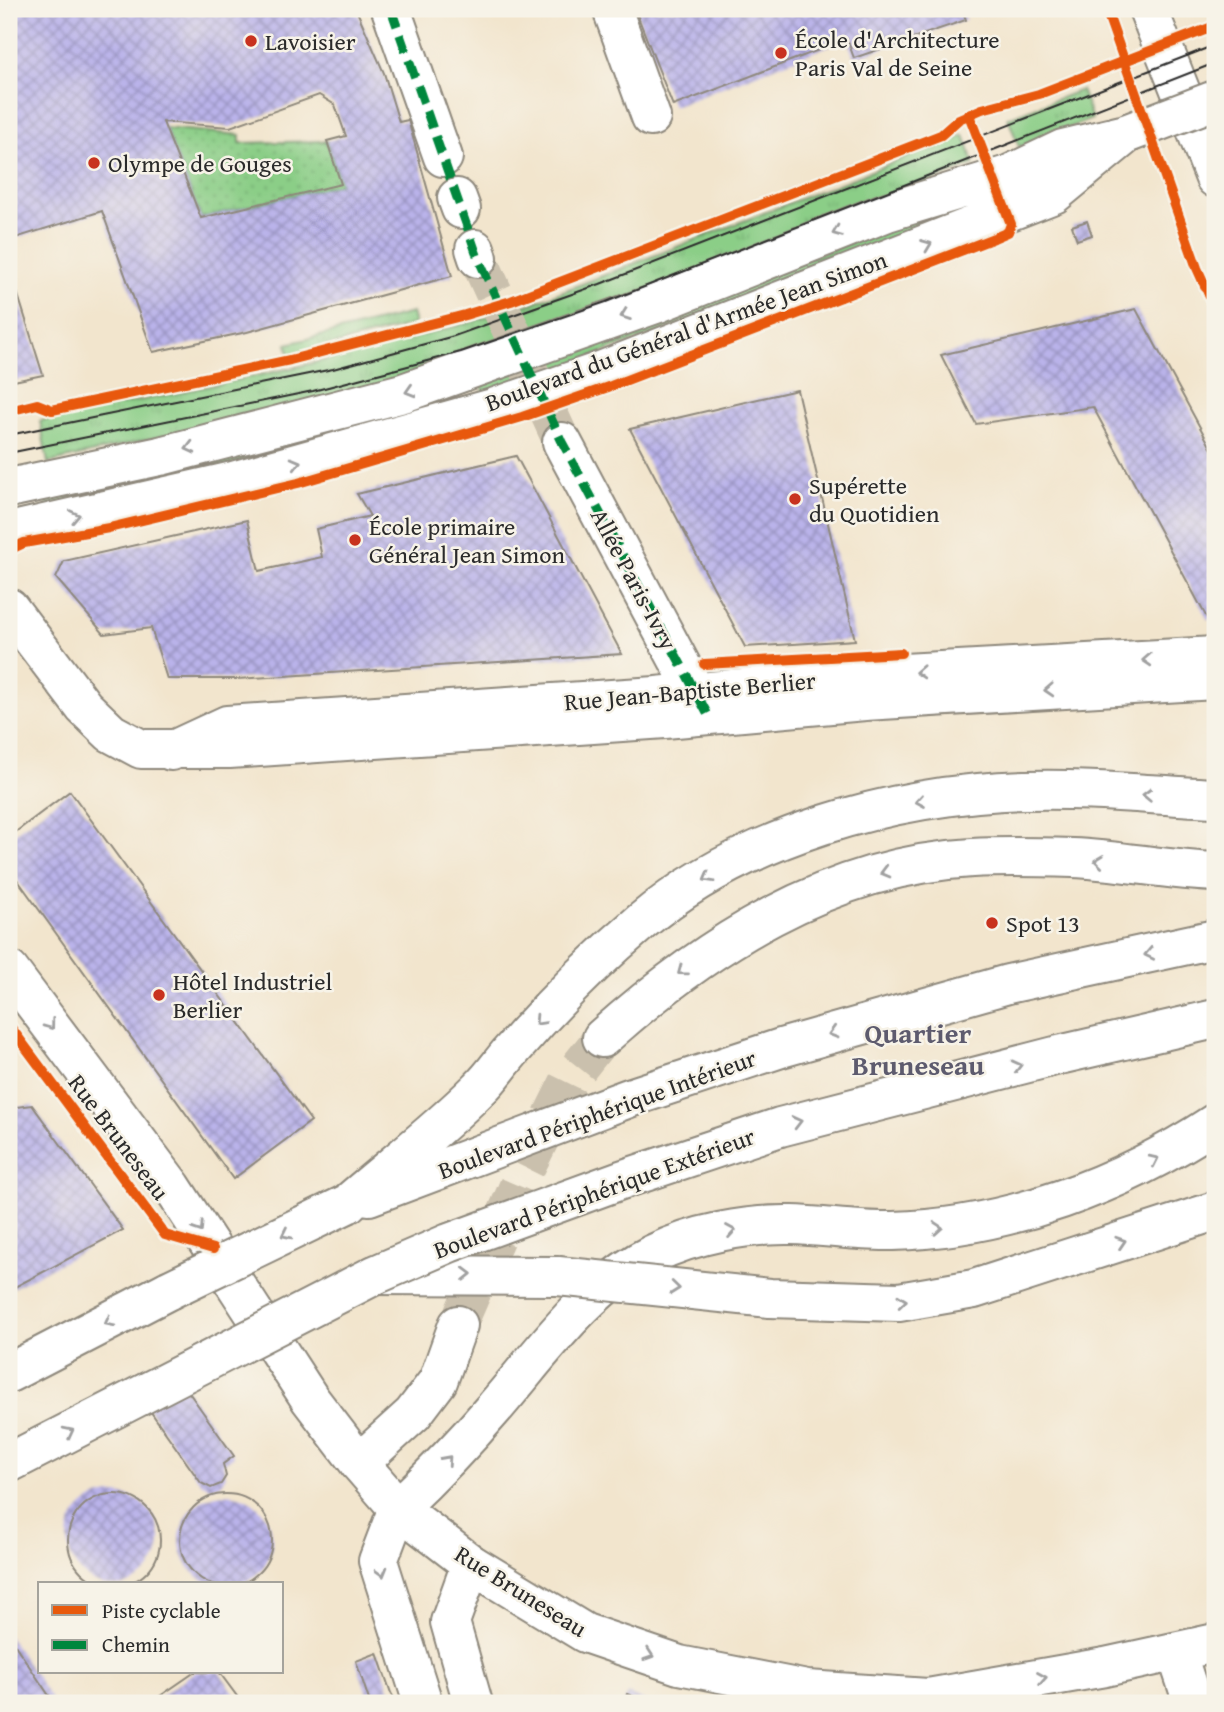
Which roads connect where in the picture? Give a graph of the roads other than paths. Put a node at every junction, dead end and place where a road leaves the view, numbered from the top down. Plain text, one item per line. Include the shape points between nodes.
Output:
1 (391, 9) edge
2 (612, 9) edge
3 (1148, 9) edge
4 (1215, 100) edge
5 (651, 117) dead end
6 (443, 157) dead end
7 (1066, 165) junction
8 (1215, 178) edge
9 (562, 442) tunnel mouth
10 (9, 488) edge
11 (9, 532) edge
12 (9, 608) edge
13 (1215, 656) edge
14 (1215, 680) edge
15 (701, 703) junction
16 (1215, 798) edge
17 (1215, 872) edge
18 (1215, 939) edge
19 (9, 970) edge
20 (1215, 1019) edge
21 (602, 1038) tunnel mouth
22 (1215, 1123) edge
23 (347, 1204) junction
24 (1215, 1211) edge
25 (374, 1275) junction
26 (458, 1325) tunnel mouth
27 (9, 1373) edge
28 (359, 1462) junction
29 (9, 1463) edge
30 (398, 1508) junction
31 (471, 1563) junction
32 (1215, 1643) edge
33 (1176, 1652) junction
34 (1192, 1700) edge
35 (423, 1703) edge
36 (472, 1703) edge

1 - 6 main road
2 - 5 main road
3 - 8 main road
4 - 7 main road, Boulevard du Général d'Armée Jean Simon, bridge via 1128,133
7 -> 10 main road, Boulevard du Général d'Armée Jean Simon via 1008,175 887,212 658,303 403,393 160,456
11 -> 7 main road, Boulevard du Général d'Armée Jean Simon via 233,481 493,408 598,372 1054,194
9 - 15 main road, Allée Paris-Ivry
12 - 15 main road, Rue Jean-Baptiste Berlier via 84,707 111,733 141,749 171,751
13 -> 15 main road, Rue Jean-Baptiste Berlier via 904,673
14 -> 15 main road, Rue Jean-Baptiste Berlier via 865,701
16 -> 23 main road via 1027,790 970,794 830,822 754,852 643,920 585,971 480,1088
17 -> 21 main road via 1076,858 971,858 895,869 834,887 756,923 694,962
18 -> 23 main road, Boulevard Périphérique Intérieur via 1008,984 781,1048 629,1098
19 -> 28 main road, Rue Bruneseau via 172,1187 310,1399
25 -> 20 main road, Boulevard Périphérique Extérieur, bridge via 621,1180 780,1127
30 -> 22 main road via 580,1310 624,1270 654,1253 715,1233 758,1226 891,1231 954,1227 1099,1186 1169,1153
23 -> 27 main road, Boulevard Périphérique Intérieur, bridge
25 -> 24 main road, bridge via 558,1276 770,1298 899,1302 974,1289
29 -> 25 main road, Boulevard Périphérique Extérieur, bridge
26 - 28 main road via 438,1381 413,1414
28 - 30 main road, Rue Bruneseau
30 - 31 main road, Rue Bruneseau
30 -> 35 main road via 378,1561
31 -> 33 main road, Rue Bruneseau via 585,1633 679,1665 807,1690 928,1698
31 - 36 main road via 450,1622
32 - 33 main road, Rue Bruneseau
33 - 34 main road

